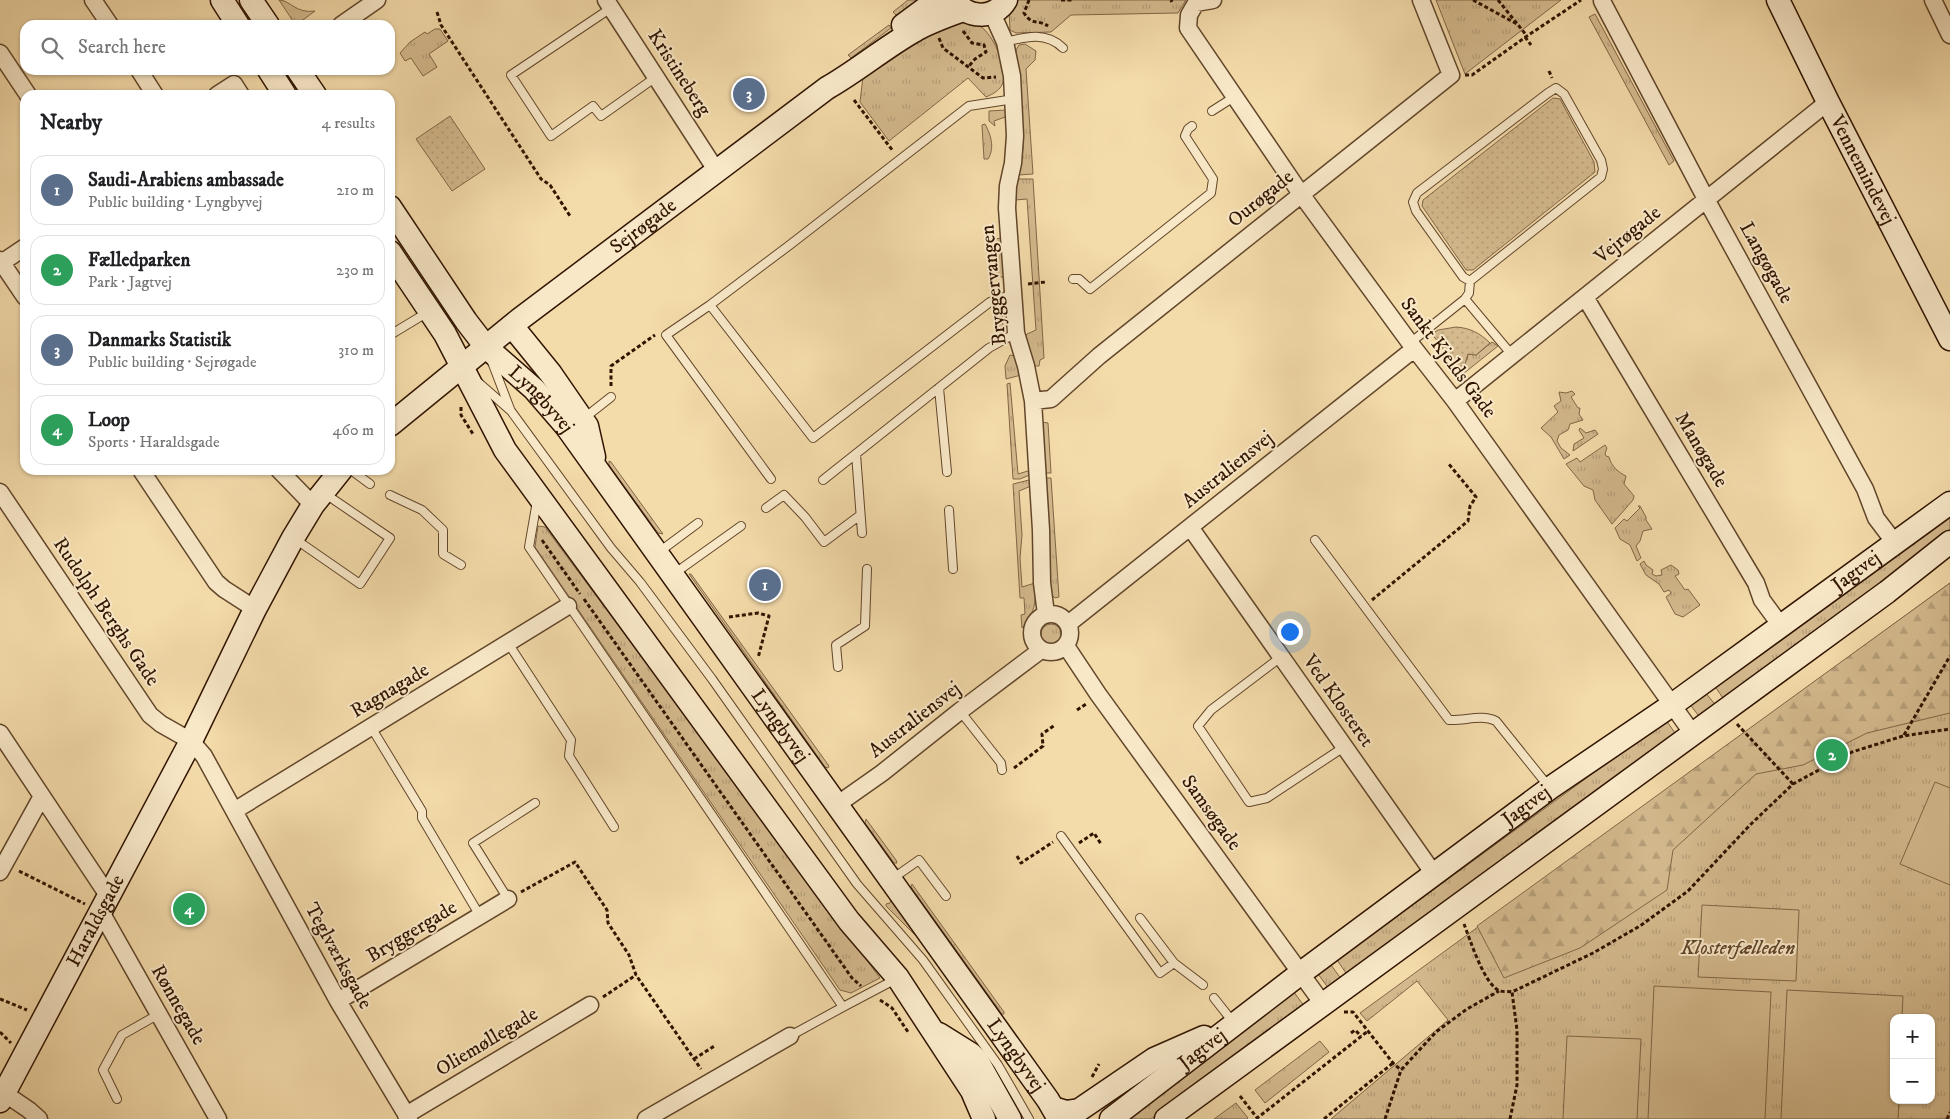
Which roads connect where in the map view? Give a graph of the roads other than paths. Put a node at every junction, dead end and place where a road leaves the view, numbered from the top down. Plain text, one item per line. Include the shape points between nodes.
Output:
1 (94, 0) edge
2 (222, 0) edge
3 (251, 0) edge
4 (377, 0) edge
5 (936, 0) edge
6 (1213, 0) edge
7 (1421, 0) edge
8 (1778, 0) edge
9 (1933, 0) edge
10 (1602, 1) edge
11 (608, 4) edge
12 (999, 6) edge
13 (959, 13) edge
14 (107, 20) edge
15 (235, 20) edge
16 (265, 20) edge
17 (348, 20) edge
18 (1949, 31) edge
19 (1005, 42) junction
20 (1063, 48) dead end
21 (0, 53) edge
22 (142, 75) edge
23 (272, 75) edge
24 (301, 75) edge
25 (656, 77) junction
26 (827, 88) junction
27 (25, 90) edge
28 (152, 90) edge
29 (225, 90) edge
30 (238, 90) edge
31 (282, 90) edge
32 (312, 90) edge
33 (1234, 97) junction
34 (1014, 99) junction
35 (1828, 102) junction
36 (1212, 111) dead end
37 (1192, 126) dead end
38 (716, 170) junction
39 (1301, 194) junction
40 (1706, 199) junction
41 (395, 214) edge
42 (20, 250) edge
43 (395, 259) edge
44 (1, 262) edge
45 (1073, 279) dead end
46 (1470, 281) junction
47 (20, 290) edge
48 (1013, 294) junction
49 (1585, 296) junction
50 (1465, 299) junction
51 (710, 305) junction
52 (430, 311) junction
53 (512, 326) junction
54 (395, 332) edge
55 (1016, 333) junction
56 (1950, 339) edge
57 (1412, 346) junction
58 (486, 347) junction
59 (1512, 355) junction
60 (461, 366) junction
61 (939, 388) junction
62 (611, 397) road end
63 (1034, 400) junction
64 (1455, 400) junction
65 (511, 411) junction
66 (582, 419) junction
67 (395, 421) edge
68 (856, 454) junction
69 (598, 469) junction
70 (947, 472) dead end
71 (144, 475) edge
72 (286, 475) edge
73 (336, 475) edge
74 (358, 475) edge
75 (771, 479) dead end
76 (823, 480) dead end
77 (370, 484) dead end
78 (0, 492) edge
79 (390, 495) dead end
80 (538, 496) junction
81 (317, 498) junction
82 (1950, 503) edge
83 (766, 508) dead end
84 (949, 510) dead end
85 (859, 516) junction
86 (698, 523) dead end
87 (741, 526) dead end
88 (1190, 527) junction
89 (862, 533) dead end
90 (293, 538) junction
91 (1315, 540) dead end
92 (1950, 542) edge
93 (1895, 543) junction
94 (658, 553) junction
95 (461, 565) dead end
96 (867, 569) dead end
97 (953, 569) dead end
98 (674, 574) junction
99 (568, 606) junction
100 (256, 609) junction
101 (1046, 614) junction
102 (1068, 624) junction
103 (1781, 626) junction
104 (508, 643) junction
105 (1066, 646) junction
106 (1041, 650) junction
107 (1281, 657) junction
108 (838, 667) dead end
109 (1672, 705) junction
110 (960, 711) junction
111 (371, 727) junction
112 (0, 733) edge
113 (1693, 734) junction
114 (191, 741) junction
115 (1344, 747) junction
116 (1002, 770) road end
117 (1550, 788) junction
118 (42, 796) junction
119 (846, 798) junction
120 (535, 803) dead end
121 (234, 811) junction
122 (614, 827) dead end
123 (1061, 836) road end
124 (2, 868) edge
125 (1434, 874) junction
126 (891, 879) junction
127 (946, 896) dead end
128 (508, 899) joint
129 (105, 905) junction
130 (480, 916) junction
131 (1140, 918) dead end
132 (1174, 963) junction
133 (1301, 973) junction
134 (898, 978) junction
135 (1203, 985) dead end
136 (1214, 998) dead end
137 (338, 1000) junction
138 (1323, 1004) junction
139 (590, 1005) road end
140 (843, 1007) junction
141 (159, 1014) junction
142 (1234, 1023) junction
143 (934, 1031) junction
144 (790, 1036) joint
145 (2, 1097) edge
146 (117, 1099) dead end
147 (1056, 1113) edge
148 (406, 1118) edge
149 (39, 1119) edge
150 (218, 1119) edge
151 (646, 1119) edge
152 (984, 1119) edge
153 (1010, 1119) edge
154 (1029, 1119) edge
155 (1110, 1119) edge
156 (1166, 1119) edge

1 - 14 street
2 - 15 street
3 - 16 street
4 - 17 street
5 - 26 street, Sejrøgade via 847,67
6 - 33 street, Sankt Kjelds Gade via 1196,3 1189,15 1188,28
7 - 39 street, Ourøgade via 1451,75
8 - 35 street, Vennemindevej
9 - 18 street
10 - 40 street, Langøgade
11 - 25 street, Kristineberg
11 - 25 lane via 510,76 551,136 593,106 601,116
12 - 13 street via 977,15
12 - 19 street, Bryggervangen
13 - 26 street, Sejrøgade via 929,22
19 - 20 lane via 1047,37
19 - 34 street, Bryggervangen
21 - 27 street
22 - 28 street
23 - 31 street
24 - 32 street
25 - 38 street, Kristineberg
26 - 38 street, Sejrøgade
29 - 30 street via 234,84
33 - 36 lane
33 - 39 street, Sankt Kjelds Gade
34 - 48 street, Bryggervangen via 1015,136 1007,208
34 - 51 lane via 969,106
35 - 40 street, Vejrøgade
35 - 56 street, Vennemindevej
37 - 45 lane via 1185,136 1213,179 1211,193 1090,289 1079,279
38 - 53 street, Sejrøgade
39 - 57 street, Sankt Kjelds Gade
39 - 63 street, Ourøgade via 1099,356 1051,399
40 - 49 street, Vejrøgade
40 - 93 street, Langøgade via 1865,489 1876,518
41 - 58 street, Lyngbyvej
42 - 44 street
43 - 52 street, Lyngbyvej
44 - 47 street
46 - 46 lane via 1463,277 1416,210 1413,202 1417,193 1556,88 1564,94 1600,160 1601,177
46 - 50 lane
48 - 51 lane via 990,302 812,438
48 - 55 street, Bryggervangen
49 - 59 street, Vejrøgade
49 - 103 street, Manøgade via 1756,583 1762,600
50 - 57 lane
50 - 59 lane
51 - 75 lane via 666,336
52 - 54 lane
52 - 60 street, Lyngbyvej
53 - 58 street, Sejrøgade
53 - 66 street
55 - 61 lane via 989,348
55 - 63 street, Bryggervangen
57 - 64 street, Sankt Kjelds Gade
57 - 88 street, Australiensvej
58 - 60 street, Sejrøgade
58 - 65 lane, Lyngbyvej
58 - 69 street, Lyngbyvej via 548,403
59 - 64 street, Vejrøgade
60 - 65 lane, Lyngbyvej
60 - 67 street
60 - 80 street, Lyngbyvej via 505,450
61 - 68 lane
61 - 70 lane
62 - 66 lane
63 - 101 street, Bryggervangen
64 - 109 street, Sankt Kjelds Gade
65 - 154 lane, Lyngbyvej via 712,679 857,884 923,960 998,1065
66 - 69 street
68 - 76 lane
68 - 85 lane
69 - 94 street, Lyngbyvej
71 - 100 street via 216,582
72 - 81 street
73 - 81 street, Haraldsgade
74 - 77 lane
78 - 114 street, Rudolph Berghs Gade via 150,715
79 - 95 lane via 422,510 443,530 443,554
80 - 99 lane via 528,547
80 - 134 street, Lyngbyvej via 849,921
81 - 90 street, Haraldsgade
81 - 90 lane via 390,538 360,584
82 - 93 street, Jagtvej
83 - 85 lane via 784,495 824,542
84 - 97 lane
85 - 89 lane
86 - 94 lane
87 - 98 lane
88 - 102 street, Australiensvej
88 - 107 street, Ved Klosteret
90 - 100 street, Haraldsgade
91 - 117 lane via 1449,720 1487,716 1496,721
92 - 113 street, Jagtvej
93 - 103 street, Jagtvej
94 - 98 street, Lyngbyvej
96 - 108 lane via 864,626 836,645
98 - 119 street, Lyngbyvej
99 - 104 street, Ragnagade
99 - 140 lane
100 - 114 street, Haraldsgade
101 - 102 street via 1062,616
101 - 106 street via 1035,622 1032,629 1032,637
102 - 105 street via 1071,634
103 - 109 street, Jagtvej
104 - 111 street, Ragnagade
104 - 122 lane via 571,740 569,756
105 - 106 street via 1054,652
105 - 133 street, Samsøgade
106 - 110 street, Australiensvej
107 - 115 street, Ved Klosteret
107 - 115 lane via 1211,710 1198,726 1249,802 1267,798
109 - 113 street, Sankt Kjelds Gade
109 - 117 street, Jagtvej
110 - 116 lane via 1001,763
110 - 119 street, Australiensvej
111 - 121 street, Ragnagade
111 - 130 lane
112 - 118 street, Rønnegade
113 - 138 street, Jagtvej
114 - 121 street via 204,756
114 - 129 street, Haraldsgade
115 - 125 street, Ved Klosteret
117 - 125 street, Jagtvej
118 - 124 street
118 - 129 street, Rønnegade
119 - 126 street, Lyngbyvej
120 - 128 lane via 474,843
121 - 137 street, Teglværksgade
123 - 132 lane via 1160,972
125 - 133 street, Jagtvej
126 - 127 lane via 919,860
126 - 147 street, Lyngbyvej
128 - 130 street, Bryggergade
129 - 141 street, Rønnegade
129 - 145 street, Haraldsgade
130 - 137 street, Bryggergade
131 - 132 lane
132 - 135 lane
133 - 138 street, Samsøgade
133 - 142 street, Jagtvej
134 - 140 lane
134 - 143 street, Lyngbyvej
136 - 142 lane
137 - 148 street, Teglværksgade
138 - 156 street, Jagtvej
139 - 148 street, Oliemøllegade
140 - 144 lane
141 - 146 lane via 122,1035 104,1070
141 - 150 street, Rønnegade
142 - 147 street via 1154,1059 1079,1110
142 - 155 street, Jagtvej
143 - 152 street, Lyngbyvej via 972,1091
143 - 153 street via 977,1060
144 - 151 street
145 - 149 street via 29,1110

